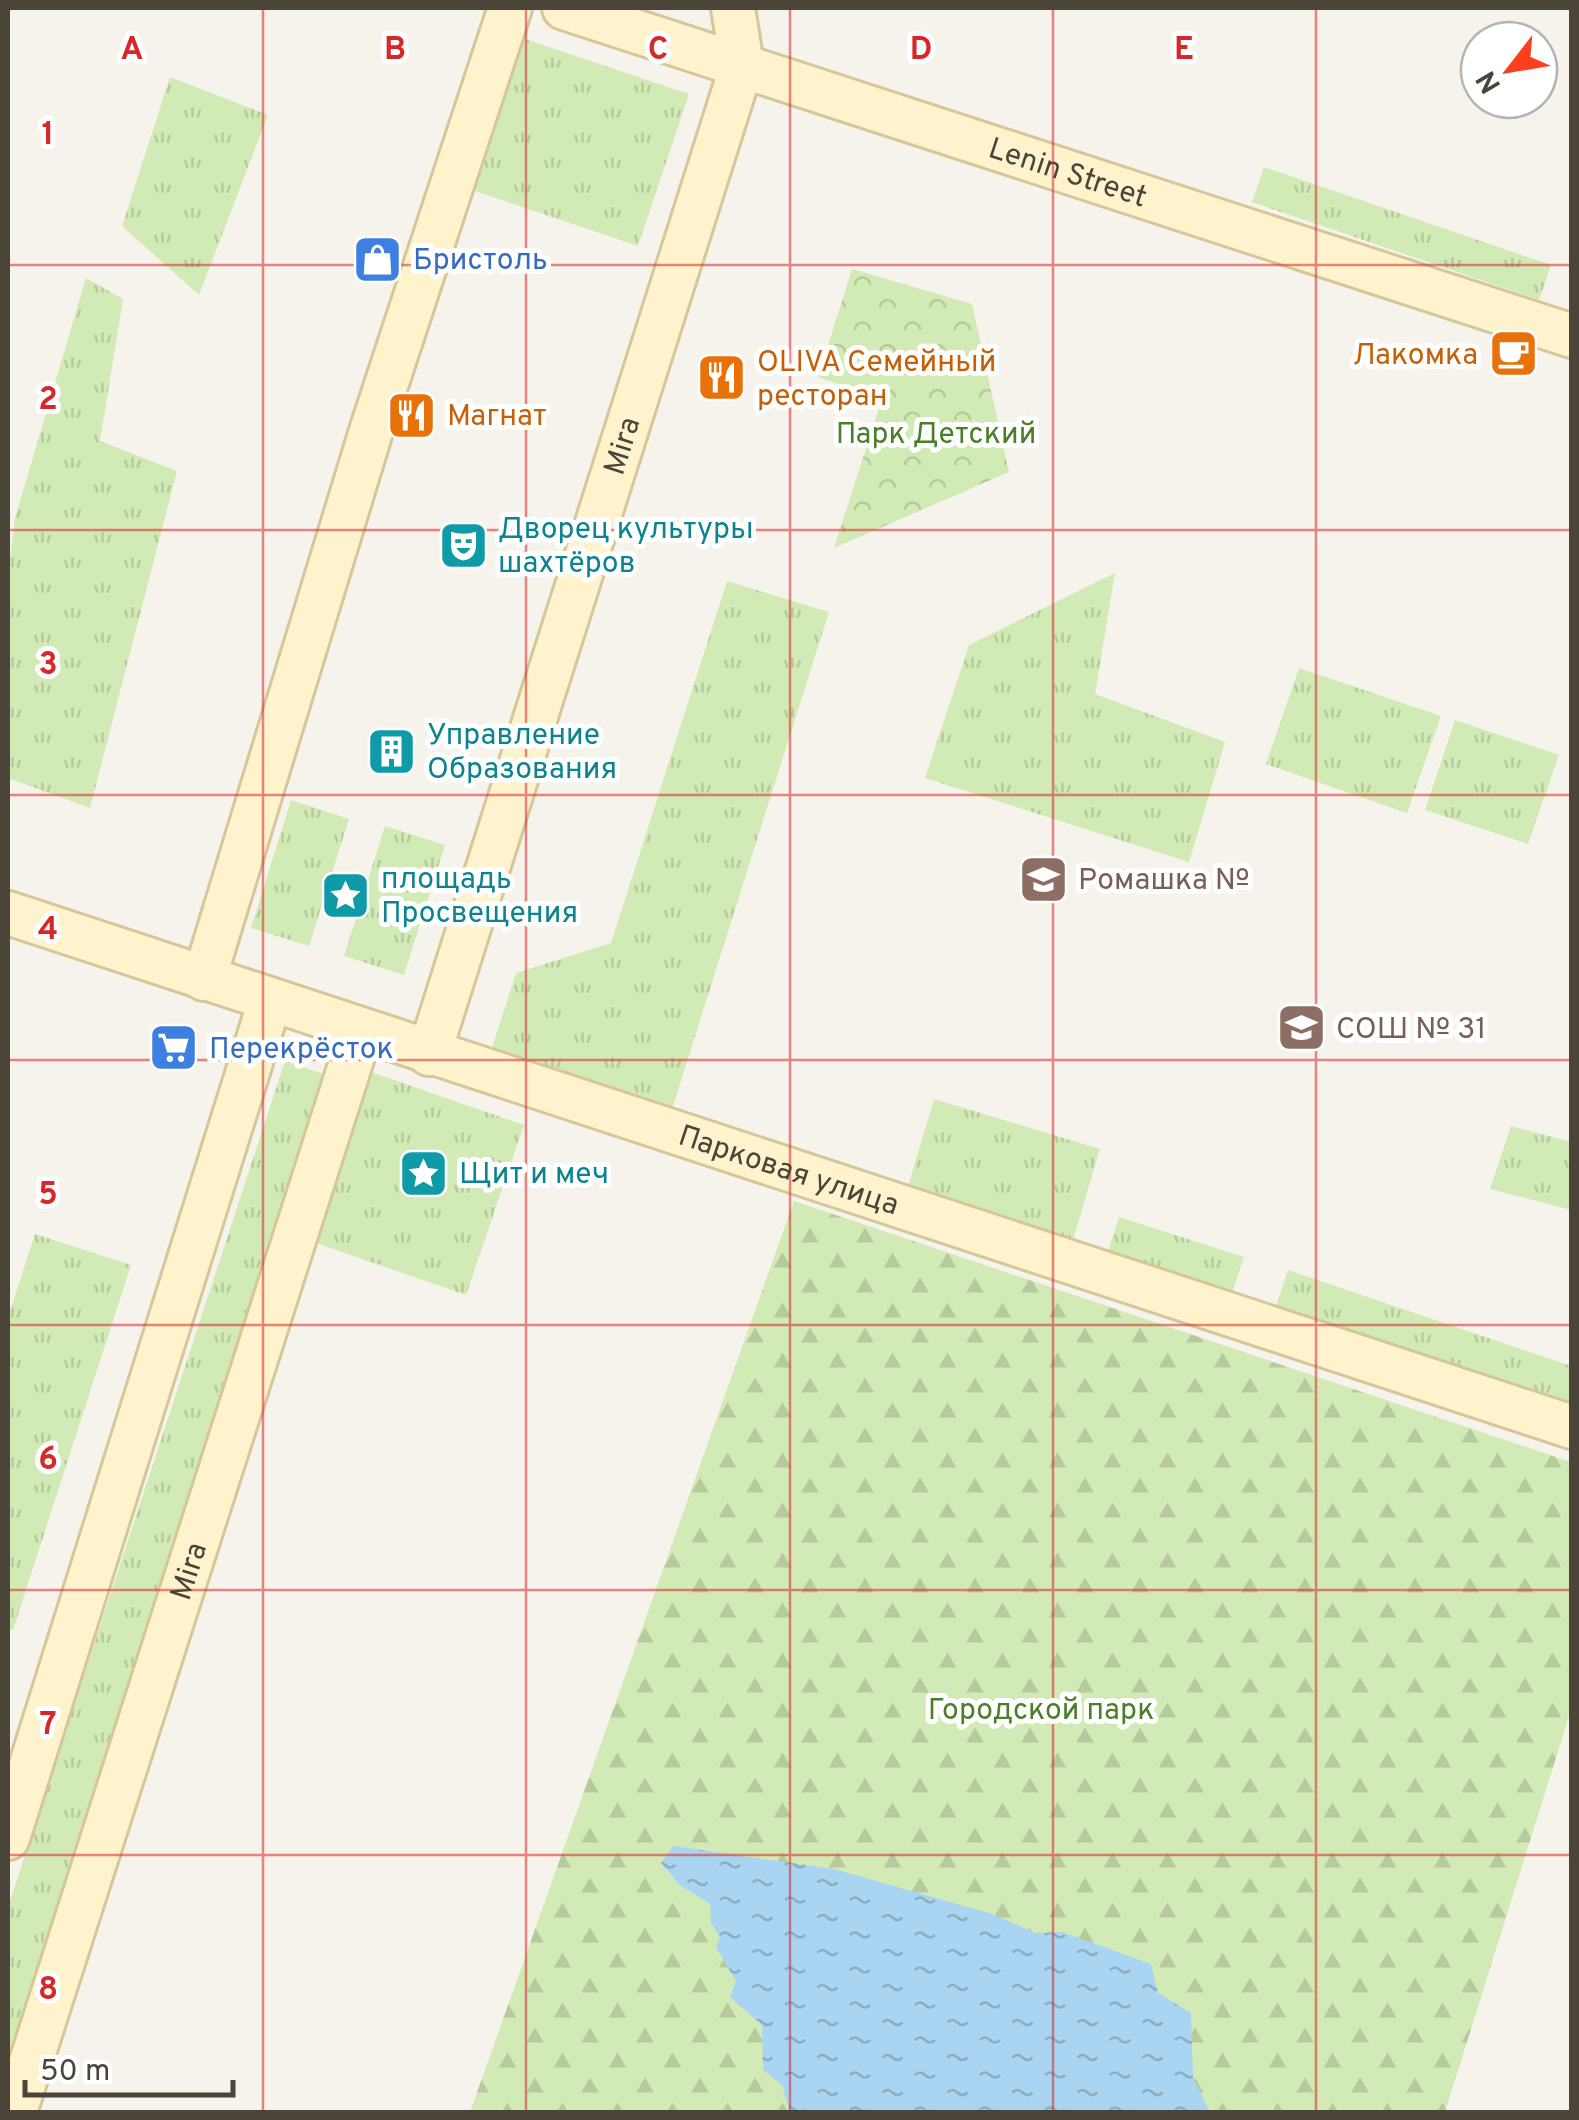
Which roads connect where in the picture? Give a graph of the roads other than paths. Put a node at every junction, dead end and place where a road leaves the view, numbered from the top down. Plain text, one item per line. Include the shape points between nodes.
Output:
1 (510, 8) edge
2 (564, 8) edge
3 (734, 8) edge
4 (742, 65) junction
5 (1572, 336) edge
6 (8, 914) edge
7 (204, 979) junction
8 (270, 1001) junction
9 (362, 1032) junction
10 (429, 1054) junction
11 (1572, 1427) edge
12 (8, 1838) edge
13 (15, 2112) edge

1 - 7 main road via 372,428
2 - 4 main road, Lenin Street
3 - 4 main road, Mira
4 - 5 main road, Lenin Street
4 - 10 main road, Mira
6 - 7 main road, Парковая улица
7 - 8 main road, Парковая улица
8 - 9 main road, Парковая улица
8 - 12 main road
9 - 10 main road, Парковая улица
9 - 13 main road, Mira
10 - 11 main road, Парковая улица

